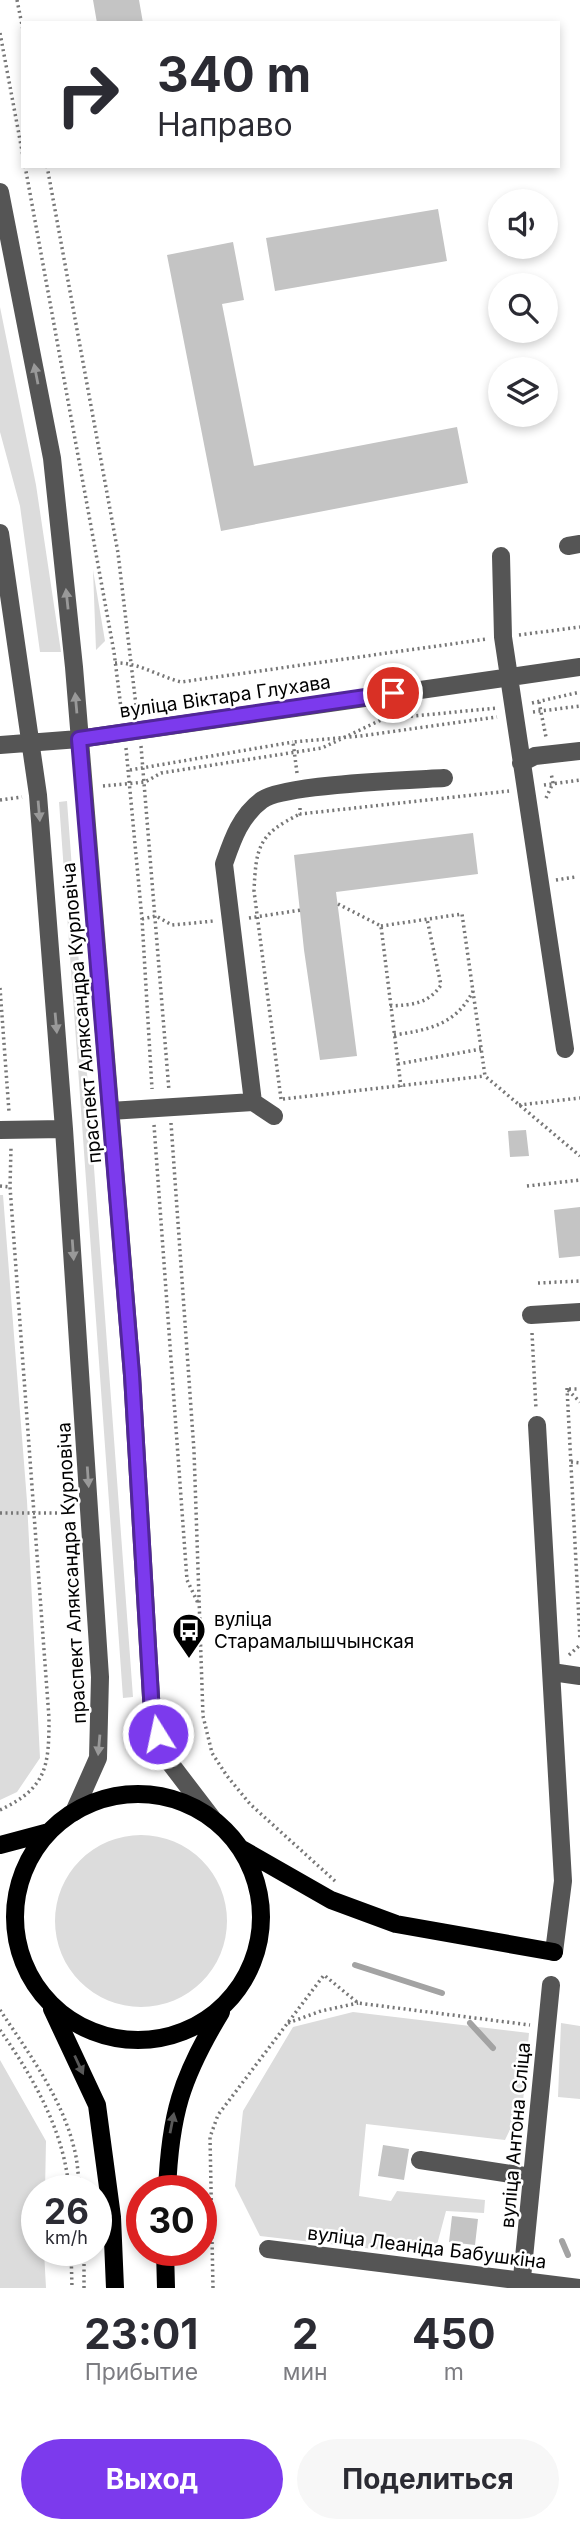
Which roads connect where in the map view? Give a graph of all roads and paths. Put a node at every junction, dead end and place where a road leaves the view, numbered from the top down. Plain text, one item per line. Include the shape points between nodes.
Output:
1 (17, 0) edge
2 (21, 21) edge
3 (0, 33) edge
4 (21, 145) edge
5 (25, 168) edge
6 (47, 168) edge
7 (0, 192) edge
8 (0, 533) edge
9 (501, 556) dead end
10 (580, 627) edge
11 (503, 637) junction
12 (132, 662) junction
13 (580, 667) edge
14 (509, 676) junction
15 (580, 692) edge
16 (580, 706) edge
17 (515, 710) junction
18 (351, 734) junction
19 (79, 739) junction
20 (293, 742) dead end
21 (33, 743) junction
22 (0, 745) edge
23 (580, 751) edge
24 (522, 763) junction
25 (129, 771) dead end
26 (444, 778) dead end
27 (580, 780) edge
28 (145, 782) junction
29 (553, 783) dead end
30 (526, 788) junction
31 (485, 794) dead end
32 (300, 814) dead end
33 (338, 904) dead end
34 (301, 910) dead end
35 (156, 916) junction
36 (259, 917) junction
37 (142, 919) junction
38 (229, 919) junction
39 (427, 919) junction
40 (381, 926) junction
41 (0, 988) edge
42 (473, 991) junction
43 (390, 1006) junction
44 (394, 1035) junction
45 (481, 1049) junction
46 (565, 1049) dead end
47 (398, 1063) junction
48 (485, 1076) junction
49 (401, 1087) junction
50 (580, 1098) edge
51 (253, 1102) junction
52 (519, 1105) junction
53 (162, 1108) junction
54 (110, 1111) junction
55 (274, 1116) dead end
56 (64, 1129) junction
57 (5, 1130) edge
58 (580, 1156) edge
59 (580, 1180) edge
60 (0, 1186) edge
61 (527, 1186) dead end
62 (10, 1187) junction
63 (580, 1281) edge
64 (538, 1283) dead end
65 (580, 1312) edge
66 (531, 1315) joint
67 (566, 1388) junction
68 (580, 1389) edge
69 (580, 1402) edge
70 (537, 1425) joint
71 (571, 1462) junction
72 (580, 1464) edge
73 (0, 1513) edge
74 (35, 1513) junction
75 (90, 1513) junction
76 (580, 1553) edge
77 (576, 1558) junction
78 (199, 1605) junction
79 (580, 1640) edge
80 (552, 1672) junction
81 (580, 1676) edge
82 (0, 1810) edge
83 (74, 1812) junction
84 (212, 1818) junction
85 (48, 1832) junction
86 (0, 1845) edge
87 (240, 1848) junction
88 (337, 1886) dead end
89 (0, 1933) edge
90 (18, 1947) junction
91 (554, 1952) joint
92 (551, 1985) dead end
93 (49, 2003) junction
94 (358, 2003) junction
95 (224, 2006) junction
96 (0, 2010) edge
97 (286, 2024) junction
98 (546, 2027) junction
99 (0, 2029) edge
100 (420, 2160) dead end
101 (66, 2175) edge
102 (78, 2175) edge
103 (168, 2175) edge
104 (531, 2177) junction
105 (268, 2249) dead end
106 (71, 2266) edge
107 (84, 2266) edge
108 (165, 2266) edge
109 (522, 2284) edge
110 (72, 2288) edge
111 (84, 2288) edge
112 (115, 2288) edge
113 (166, 2288) edge
114 (214, 2288) edge
115 (580, 2288) edge

1 - 2 path
3 - 4 path
5 - 12 path via 115,663
6 - 12 path via 118,553
19 -> 7 street, праспект Аляксандра Курловіча via 52,458
8 - 21 street, праспект Аляксандра Курловіча
9 - 11 street
10 - 11 path
11 - 12 path via 181,682
11 - 14 street
13 - 14 street, вуліца Віктара Глухава
14 - 17 street
14 - 19 street, вуліца Віктара Глухава
15 - 17 path
16 - 17 path
17 - 18 path
17 - 18 path via 383,719
17 - 24 street
18 - 28 path via 322,748 161,773
19 - 21 street, вуліца Віктара Глухава
19 - 54 street, праспект Аляксандра Курловіча
20 - 25 path
21 - 22 street, вуліца Віктара Глухава
21 -> 56 street, праспект Аляксандра Курловіча
23 - 24 street via 536,756
24 - 30 street
26 - 38 street via 299,789 262,799 235,831 224,864
27 - 29 path
28 - 35 path
28 - 37 path via 130,784
30 - 31 path
30 - 46 street
32 - 36 path via 275,826 261,841 254,891
33 - 40 path
34 - 36 path
35 - 37 path
35 - 38 path via 172,925
35 - 53 path
36 - 38 path
36 - 49 path via 281,1099
37 - 53 path
38 - 51 street
39 - 40 path
39 - 42 path via 462,914
39 - 43 path via 441,985 433,997
40 - 43 path
41 - 57 path
42 - 44 path via 458,1014 442,1025
42 - 45 path
43 - 44 path
44 - 47 path
45 - 47 path
45 - 48 path
47 - 49 path
48 - 49 path
48 - 52 path
50 - 52 path
51 - 53 street
51 - 55 street
52 - 58 path
53 - 54 street
53 - 78 path via 194,1451
53 - 78 path via 187,1580
54 - 84 street, праспект Аляксандра Курловіча via 132,1375 152,1714 170,1763
56 - 57 street
56 -> 75 street, праспект Аляксандра Курловіча
57 - 62 path
59 - 61 path
60 - 62 path
62 - 74 path
63 - 64 path
65 - 66 street
66 - 70 path
67 - 68 path
67 - 69 path
67 - 71 path
70 - 80 street
71 - 72 path
71 - 77 path
73 - 74 path
74 - 75 path
74 - 82 path via 49,1762 25,1798
75 -> 83 street, праспект Аляксандра Курловіча via 101,1718 97,1758
76 - 77 path
77 - 79 path
78 - 88 path via 203,1716 212,1753 250,1804 333,1876
80 - 81 street
80 - 91 street via 563,1881
83 - 84 main road via 113,1796 141,1794 177,1800
83 - 85 main road
84 - 87 main road
85 - 86 main road
85 - 90 main road via 28,1861 16,1895
87 - 91 main road via 331,1900 396,1924
87 - 95 main road via 256,1881 262,1913 259,1941 243,1983
89 - 90 main road
90 - 93 main road via 30,1977
92 - 98 street, вуліца Антона Сліца
93 - 95 main road via 88,2030 138,2041 173,2036
93 -> 112 main road via 97,2105 112,2217
94 - 97 path
94 - 97 path via 324,1975
94 - 98 path
103 -> 95 main road via 176,2102
96 - 102 path via 64,2119
97 - 114 path via 218,2115 210,2137
98 - 104 street, вуліца Антона Сліца
99 - 101 path via 52,2124
100 - 104 street
104 - 109 street, вуліца Антона Сліца
105 - 109 street, вуліца Леаніда Бабушкіна
106 - 110 path
107 - 111 path
108 - 113 main road
109 - 115 street, вуліца Леаніда Бабушкіна

